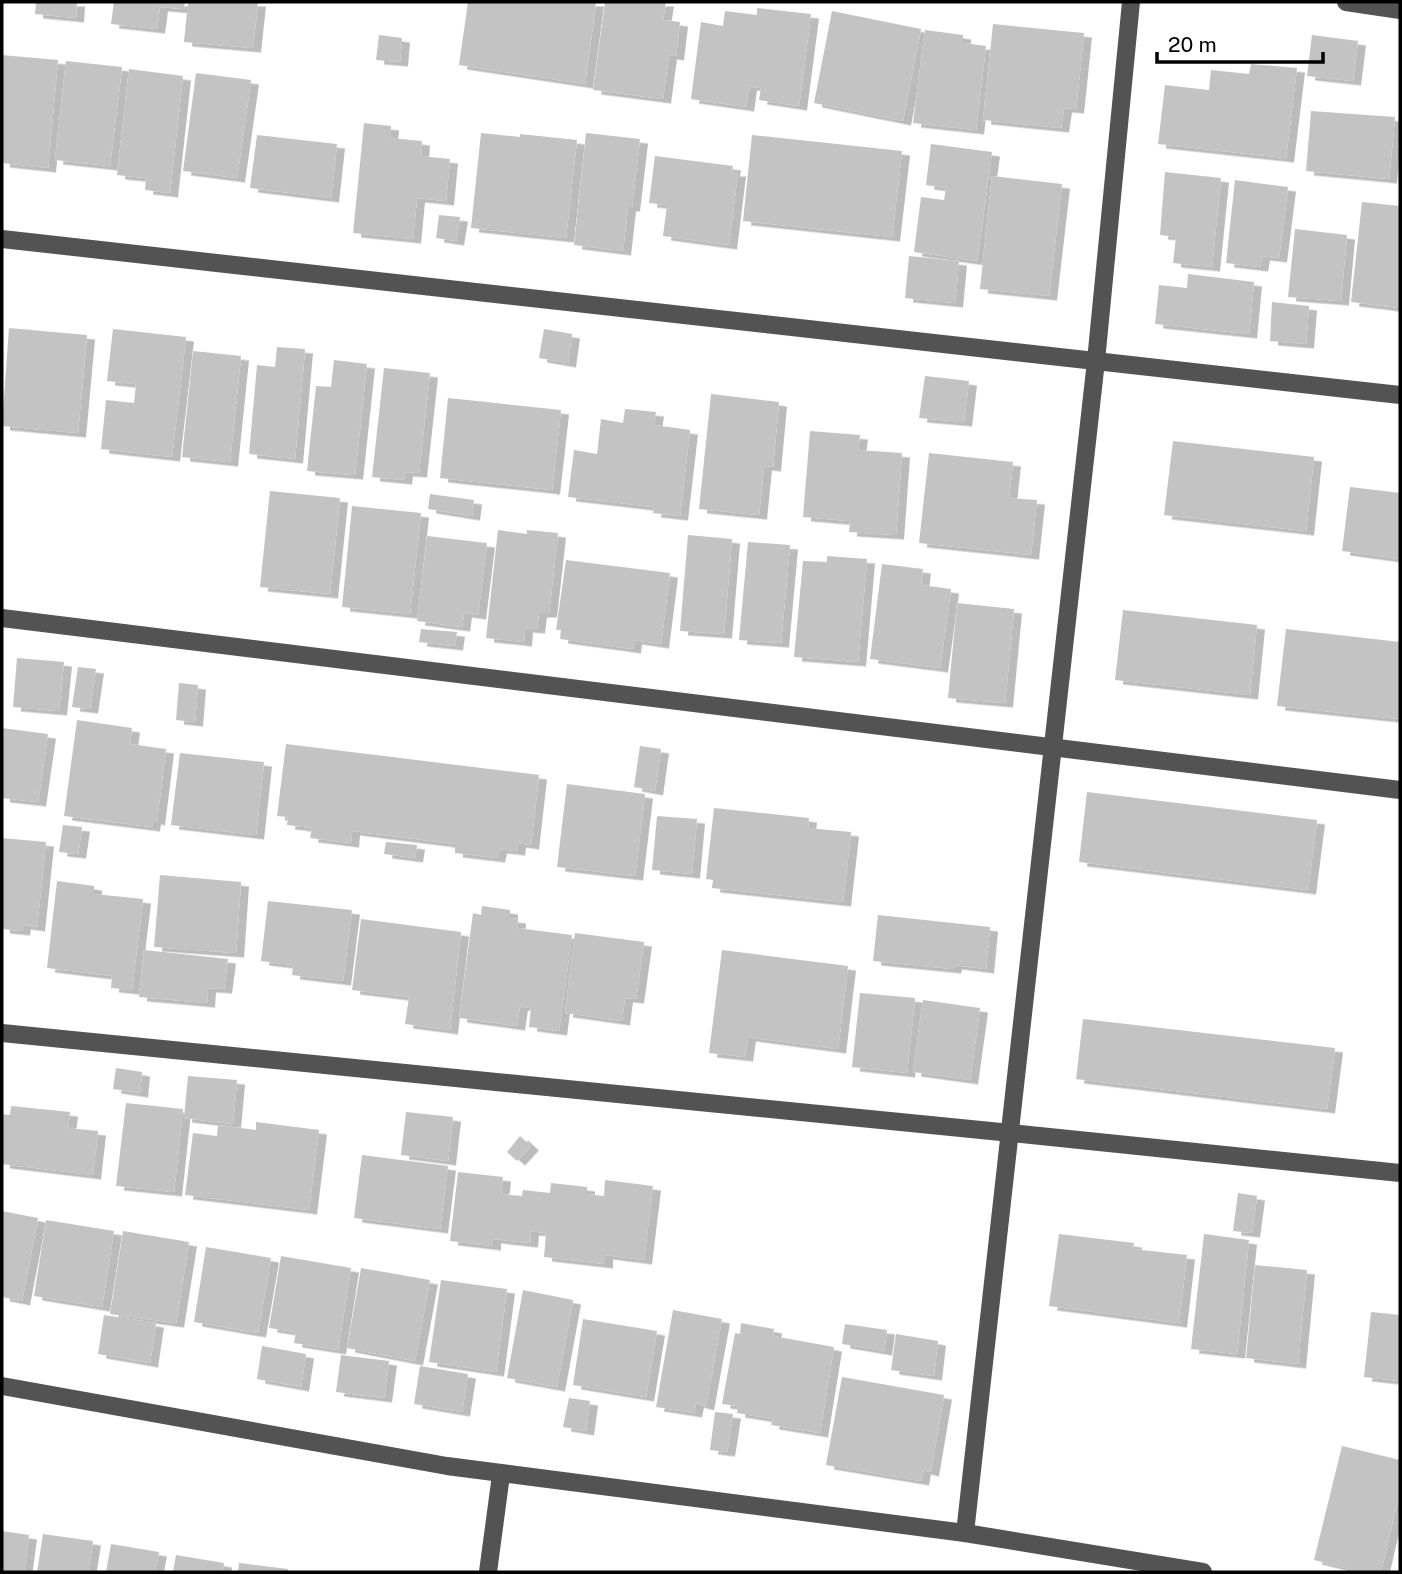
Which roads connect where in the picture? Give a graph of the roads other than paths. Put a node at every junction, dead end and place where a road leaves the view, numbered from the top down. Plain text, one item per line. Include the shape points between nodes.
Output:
1 (1131, 2) edge
2 (1346, 2) edge
3 (1400, 9) edge
4 (2, 239) edge
5 (1096, 361) junction
6 (1400, 395) edge
7 (2, 618) edge
8 (1053, 749) junction
9 (1400, 790) edge
10 (2, 1033) edge
11 (1011, 1133) junction
12 (1400, 1173) edge
13 (2, 1386) edge
14 (501, 1475) junction
15 (965, 1533) junction
16 (488, 1572) edge
17 (1203, 1572) edge

1 - 5 street
2 - 3 street
4 - 5 street
5 - 6 street
5 - 8 street
7 - 8 street
8 - 9 street
8 - 11 street
10 - 11 street
11 - 12 street
11 - 15 street
13 - 14 street
14 - 15 street
14 - 16 street
15 - 17 street

